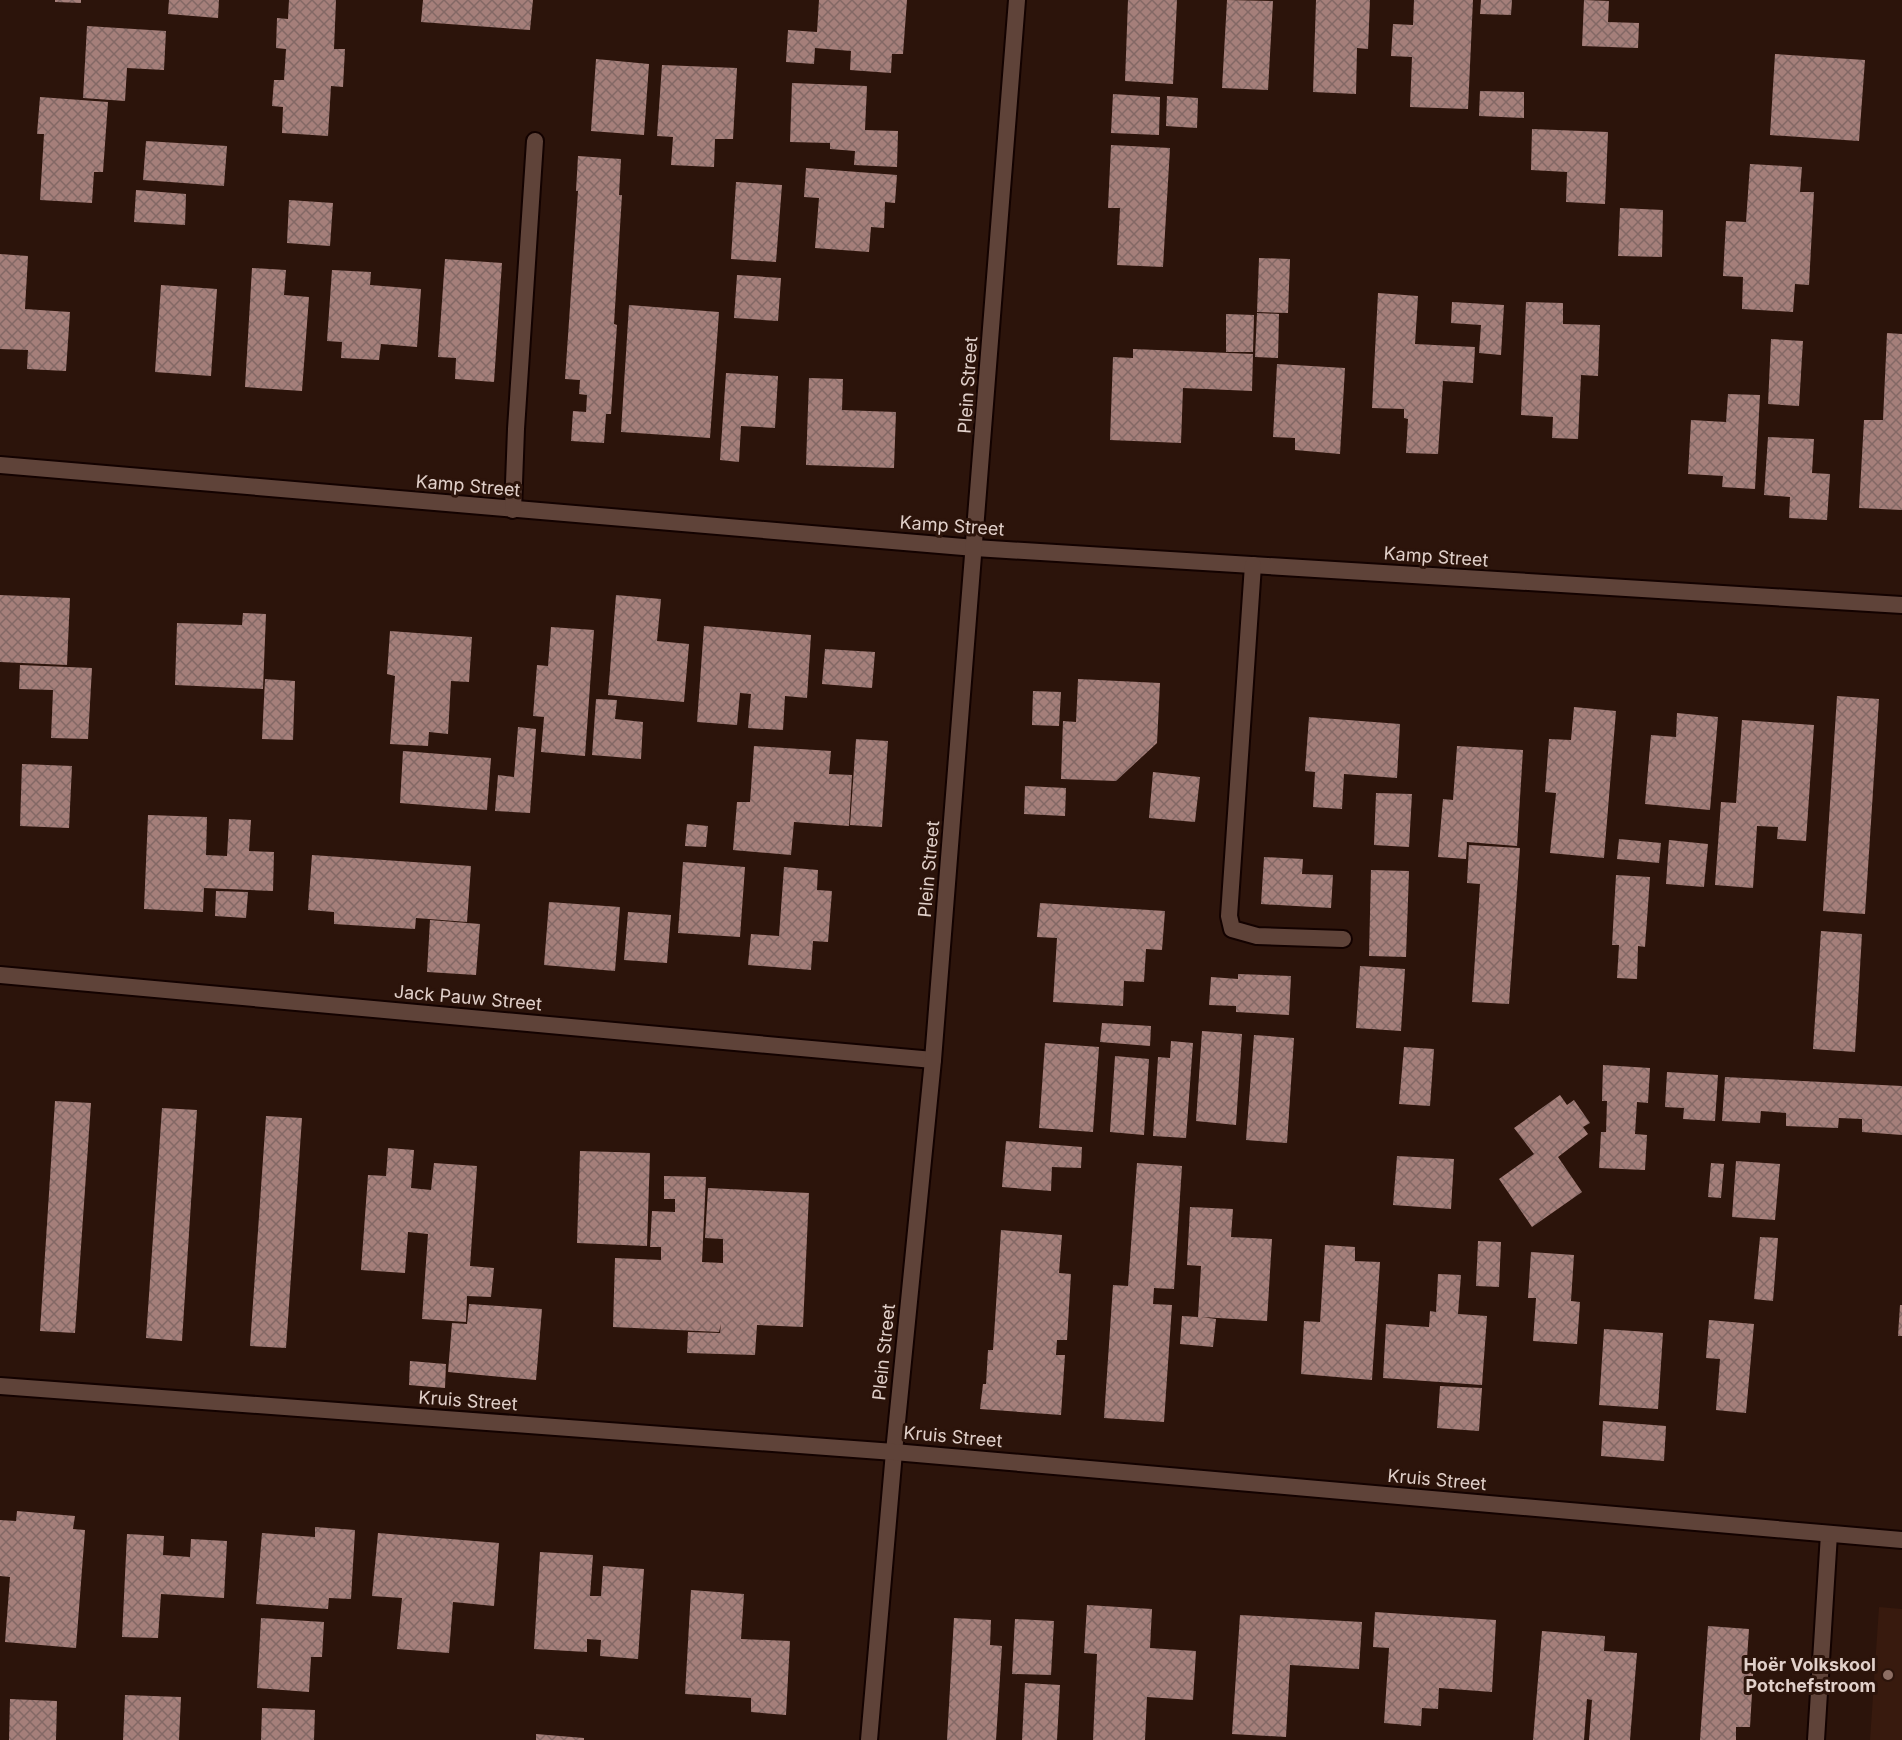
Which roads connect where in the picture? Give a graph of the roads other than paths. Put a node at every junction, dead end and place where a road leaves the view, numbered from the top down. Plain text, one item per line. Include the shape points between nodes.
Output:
1 (1017, 0) edge
2 (535, 141) dead end
3 (0, 465) edge
4 (513, 510) junction
5 (975, 548) junction
6 (1253, 565) junction
7 (1902, 605) edge
8 (1344, 939) dead end
9 (0, 975) edge
10 (933, 1060) junction
11 (0, 1386) edge
12 (894, 1452) junction
13 (1829, 1534) junction
14 (1902, 1540) edge
15 (869, 1740) edge
16 (1816, 1740) edge

1 - 5 street, Plein Street
2 - 4 street
3 - 4 street, Kamp Street
4 - 5 street, Kamp Street
5 - 6 street, Kamp Street
5 - 10 street, Plein Street
6 - 7 street, Kamp Street
6 - 8 street via 1229,916 1232,929 1257,936
9 - 10 street, Jack Pauw Street
10 - 12 street, Plein Street
11 - 12 street, Kruis Street
12 - 13 street, Kruis Street
12 - 15 street, Plein Street
13 - 14 street, Kruis Street
13 - 16 street

